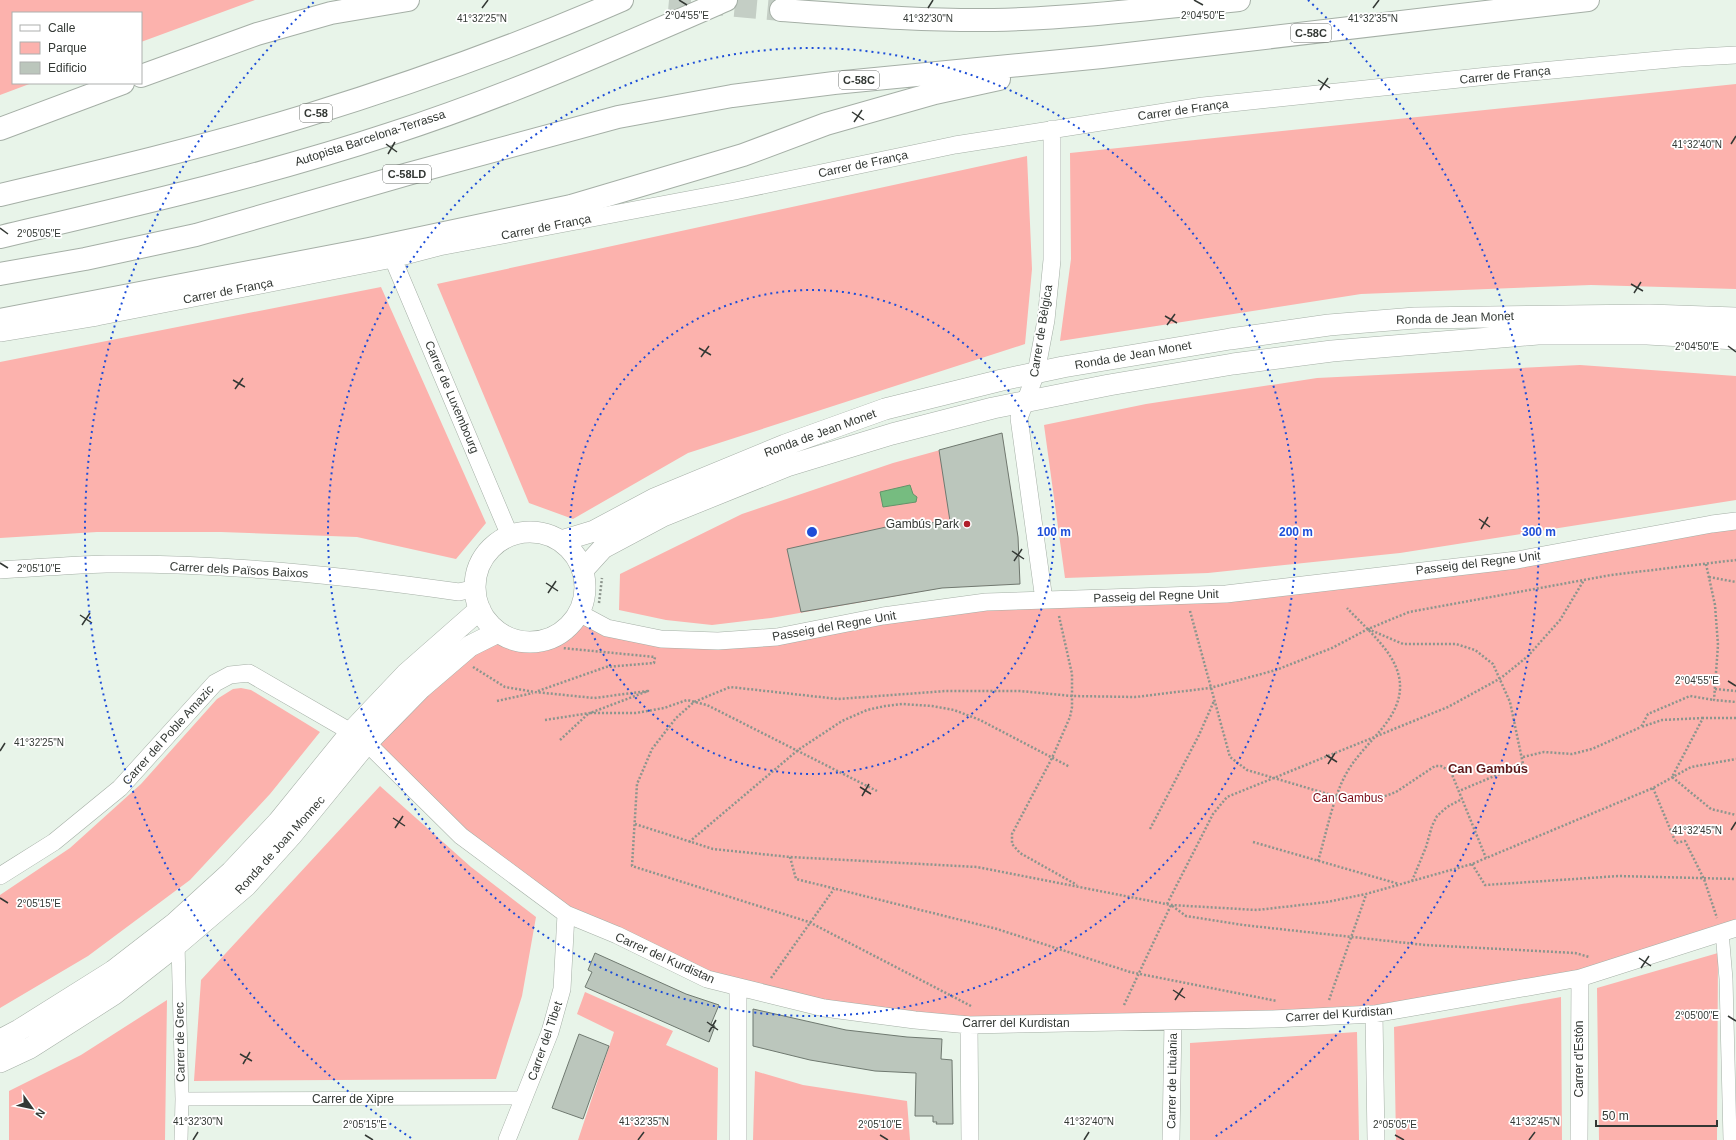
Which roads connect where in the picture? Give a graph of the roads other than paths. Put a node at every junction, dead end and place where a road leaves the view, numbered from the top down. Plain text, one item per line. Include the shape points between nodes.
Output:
1 (331, 0) edge
2 (408, 0) edge
3 (622, 0) edge
4 (726, 0) edge
5 (1239, 0) edge
6 (1588, 0) edge
7 (782, 10) tunnel mouth
8 (257, 34) junction
9 (1736, 55) edge
10 (1102, 57) junction
11 (142, 76) edge
12 (120, 84) edge
13 (618, 117) joint
14 (0, 129) edge
15 (1052, 130) junction
16 (0, 195) edge
17 (0, 237) edge
18 (393, 259) junction
19 (0, 274) edge
20 (1736, 318) edge
21 (0, 320) edge
22 (0, 333) edge
23 (1736, 338) edge
24 (1036, 373) junction
25 (1026, 402) junction
26 (1736, 521) edge
27 (510, 536) junction
28 (560, 541) junction
29 (0, 570) edge
30 (593, 572) junction
31 (476, 588) junction
32 (1044, 600) junction
33 (480, 608) junction
34 (579, 613) junction
35 (498, 632) junction
36 (359, 738) junction
37 (0, 876) edge
38 (566, 914) junction
39 (1726, 927) edge
40 (178, 944) junction
41 (1580, 978) junction
42 (1731, 979) edge
43 (738, 986) junction
44 (1374, 1014) junction
45 (1173, 1021) junction
46 (969, 1025) junction
47 (0, 1040) edge
48 (1732, 1045) edge
49 (0, 1062) edge
50 (525, 1098) junction
51 (182, 1099) junction
52 (1733, 1118) edge
53 (181, 1140) edge
54 (507, 1140) edge
55 (738, 1140) edge
56 (970, 1140) edge
57 (1171, 1140) edge
58 (1376, 1140) edge
59 (1579, 1140) edge
60 (1730, 1140) edge

1 - 8 highway via 289,16
2 - 8 highway via 331,13
3 - 16 highway, C-58 via 442,70 305,116 150,160
4 - 17 highway, Autopista Barcelona-Terrassa via 593,58 391,134 160,199
5 - 7 highway via 1080,16 993,20 906,19
6 - 10 highway, C-58C
8 - 11 highway
9 - 15 street, Carrer de França via 1503,74 1203,106
10 - 13 highway, C-58C via 834,83 732,96
10 - 21 highway via 935,93 826,124 743,155 571,206 362,250
12 - 14 highway
13 - 19 highway, C-58LD via 196,234 85,259
15 - 18 street, Carrer de França via 955,145 439,247
15 - 24 street, Carrer de Bèlgica via 1052,260 1046,320
18 - 22 street, Carrer de França via 97,317
18 - 27 street, Carrer de Luxembourg
20 - 24 street, Ronda de Jean Monet via 1649,314 1415,318 1330,325 1230,339
23 - 25 street, Ronda de Jean Monet via 1647,334 1538,334 1332,351 1125,382
24 - 25 street, Carrer de Bèlgica
24 - 28 street, Ronda de Jean Monet via 885,409 763,454 654,499 594,531
25 - 30 street, Ronda de Jean Monet via 892,434 787,466 663,516 603,548
25 - 32 street, Carrer de Bèlgica via 1019,418
26 - 32 street, Passeig del Regne Unit via 1517,560 1226,594
27 - 28 street via 527,532 539,533
27 - 31 street via 496,544 485,556 478,571
28 - 30 street
29 - 31 street, Carrer dels Països Baixos via 106,564 230,567 334,576 459,592
30 - 34 street
31 - 33 street
32 - 34 street, Passeig del Regne Unit via 986,602 883,616 777,637 718,641 662,639 607,628
33 - 35 street
33 - 36 street, Ronda de Joan Monnec via 406,674
34 - 35 street via 566,630 551,638 532,642 516,640
35 - 36 street, Ronda de Joan Monnec via 470,646
36 - 37 street, Carrer del Poble Amazic via 249,673 230,675 215,683 120,788 54,842
36 - 38 street, Carrer del Kurdistan via 461,836
36 - 40 street, Ronda de Joan Monnec via 291,836 246,886
36 - 47 street, Ronda de Joan Monnec via 231,872 175,923 113,971
38 - 43 street, Carrer del Kurdistan via 617,935 707,979
38 - 50 street, Carrer del Tibet via 562,989 550,1032
39 - 41 street, Carrer del Kurdistan
39 - 42 street
40 - 49 street, Ronda de Joan Monnec via 113,995 30,1048
40 - 51 street, Carrer de Grec
41 - 44 street, Carrer del Kurdistan
41 - 59 street, Carrer d'Estòn
42 - 48 street
43 - 46 street, Carrer del Kurdistan via 824,1008
43 - 55 street
44 - 45 street, Carrer del Kurdistan
44 - 58 street
45 - 46 street, Carrer del Kurdistan
45 - 57 street, Carrer de Lituània
46 - 56 street
48 - 52 street
50 - 51 street, Carrer de Xipre
50 - 54 street, Carrer del Tibet
51 - 53 street, Carrer de Grec
52 - 60 street

